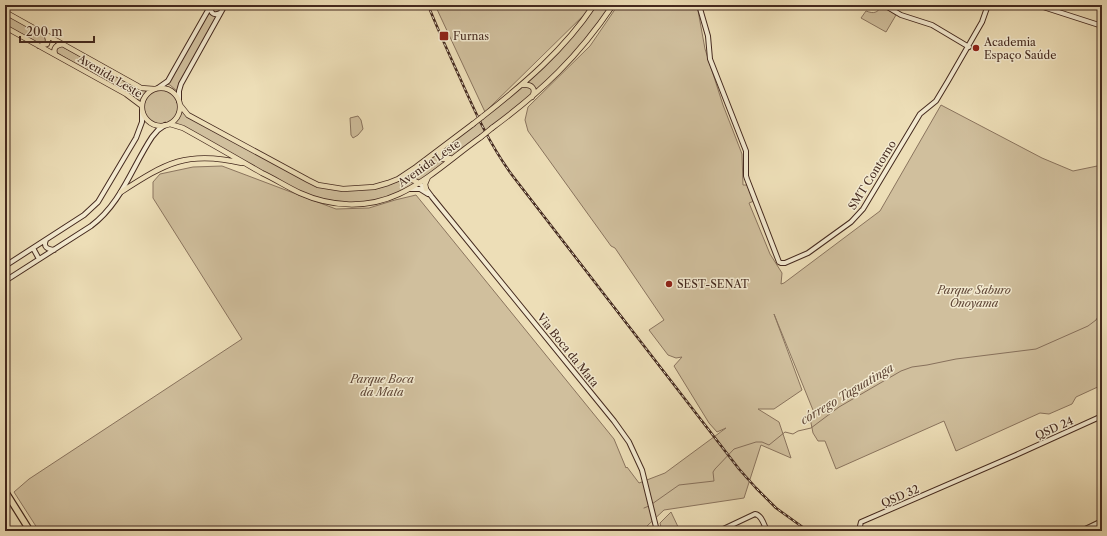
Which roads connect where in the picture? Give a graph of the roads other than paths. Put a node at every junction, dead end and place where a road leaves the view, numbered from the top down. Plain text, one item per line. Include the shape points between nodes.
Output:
1 (211, 5) edge
2 (225, 5) edge
3 (594, 5) edge
4 (613, 5) edge
5 (699, 5) edge
6 (884, 5) edge
7 (988, 5) edge
8 (1036, 5) edge
9 (5, 12) edge
10 (221, 13) junction
11 (1102, 26) edge
12 (5, 27) edge
13 (47, 36) junction
14 (62, 44) junction
15 (39, 46) junction
16 (969, 47) junction
17 (55, 54) junction
18 (522, 85) junction
19 (156, 88) junction
20 (532, 98) junction
21 (179, 103) junction
22 (142, 108) junction
23 (168, 124) junction
24 (441, 148) junction
25 (457, 154) junction
26 (245, 163) junction
27 (428, 176) junction
28 (398, 179) junction
29 (419, 183) junction
30 (410, 189) junction
31 (426, 189) junction
32 (121, 192) junction
33 (432, 197) junction
34 (46, 240) junction
35 (33, 248) junction
36 (54, 250) junction
37 (40, 259) junction
38 (5, 266) edge
39 (5, 281) edge
40 (1102, 416) edge
41 (946, 486) joint
42 (5, 491) edge
43 (1102, 522) edge
44 (28, 530) edge
45 (657, 531) edge
46 (719, 531) edge
47 (767, 531) edge
48 (862, 531) edge
49 (1081, 531) edge

1 - 10 street via 212,14
1 - 19 street via 168,81
2 - 10 street
3 - 18 main road, Avenida Leste via 563,44
4 - 20 main road, Avenida Leste via 570,61
5 - 16 street, SMT Contorno via 708,36 710,59 746,151 746,176 779,262 782,263 808,253 860,213 920,114 936,101
6 - 16 street via 901,15 930,23
7 - 16 street, SMT Contorno
8 - 11 street
9 - 13 main road, Avenida Leste
10 - 21 street via 181,84
12 - 15 main road, Avenida Leste
13 - 14 main road, Avenida Leste
13 - 15 main road via 46,44
14 - 17 main road via 55,47
14 - 19 main road, Avenida Leste via 141,88
15 - 17 main road, Avenida Leste
17 - 22 main road, Avenida Leste via 126,94
18 - 20 main road via 533,87
18 - 24 main road, Avenida Leste, bridge
19 - 21 main road via 171,91
19 - 22 main road via 144,98
20 - 25 main road, Avenida Leste, bridge
21 - 23 main road via 178,114
21 - 28 main road, Avenida Leste via 188,115 318,185 366,189
22 - 23 main road via 149,122 157,125
22 - 34 street via 142,122 136,138 98,202 84,215
23 - 26 main road, Avenida Leste via 183,128
23 - 32 street via 152,136
24 - 25 main road via 441,156 445,159
24 - 28 main road, Avenida Leste
25 - 27 main road, Avenida Leste
26 - 30 main road, Avenida Leste via 299,192 327,202 357,205 372,203
26 - 32 main road via 204,157 188,159 163,166
27 - 29 main road, Avenida Leste
27 - 31 main road
28 - 29 main road via 415,180
29 - 30 main road, Avenida Leste
29 - 31 street, Via Boca da Mata
30 - 33 street, Via Boca da Mata via 423,190
31 - 33 street, Via Boca da Mata
32 - 36 street via 110,209 96,222
33 - 45 street, Via Boca da Mata via 629,442 642,470
34 - 35 street
34 - 36 street via 45,247
35 - 37 street
35 - 38 street
36 - 37 street
37 - 39 street
40 - 41 street, QSD 24
41 - 48 street, QSD 32 via 861,522
42 - 44 highway
43 - 49 street
46 - 47 street via 756,514 761,518

